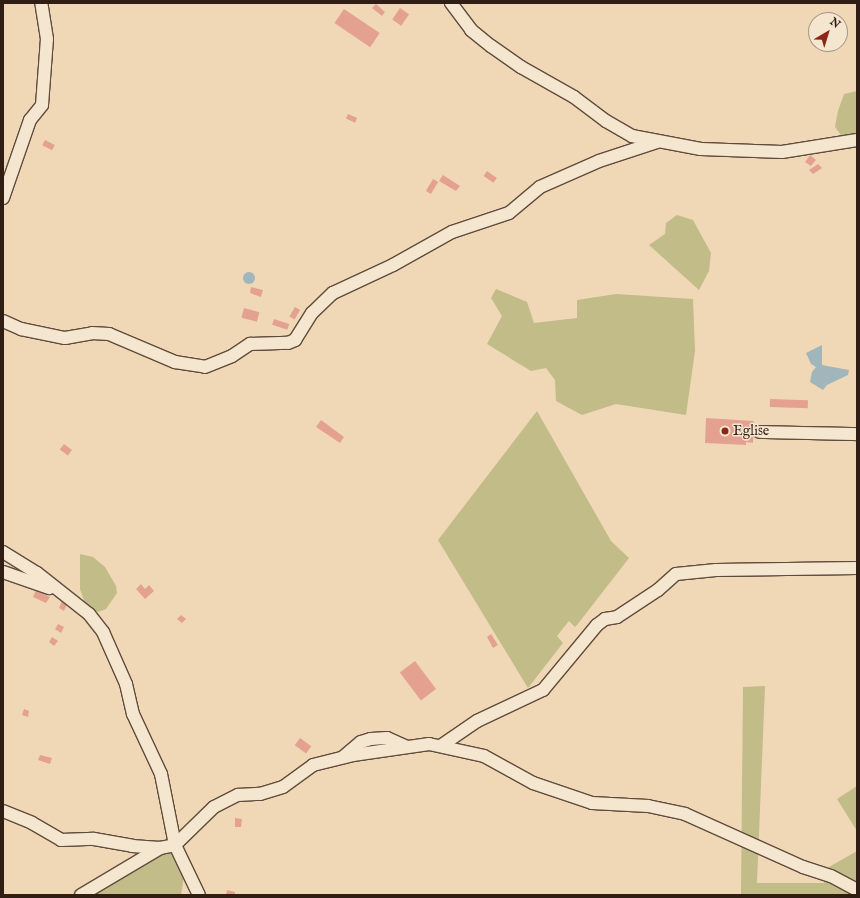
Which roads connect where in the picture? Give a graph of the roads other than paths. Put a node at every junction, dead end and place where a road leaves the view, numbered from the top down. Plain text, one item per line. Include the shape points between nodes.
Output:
1 (41, 3) edge
2 (451, 3) edge
3 (857, 140) edge
4 (657, 142) junction
5 (3, 198) edge
6 (3, 321) edge
7 (760, 432) dead end
8 (857, 434) edge
9 (3, 552) edge
10 (857, 568) edge
11 (3, 572) edge
12 (58, 591) junction
13 (442, 745) junction
14 (3, 811) edge
15 (175, 845) junction
16 (160, 848) junction
17 (857, 890) edge
18 (81, 895) edge
19 (199, 895) edge

1 - 5 street via 47,39 42,105 30,120
2 - 4 street via 471,30 521,67 574,96 606,121 632,136
3 - 4 street via 782,152 701,149
4 - 6 street via 599,160 540,187 509,213 452,232 393,265 333,293 312,313 295,340 288,343 250,344 232,356 206,367 175,362 109,334 92,333 65,338 21,329
7 - 8 street
9 - 12 street via 37,573
10 - 13 street via 716,570 676,574 658,590 617,617 605,619 597,625 543,690 477,721
11 - 12 street
12 - 15 street via 89,614 103,632 126,684 133,714 161,774
13 - 15 street via 353,755 313,765 282,787 260,794 238,795 220,804
13 - 17 street via 484,756 533,783 592,803 648,806 685,814 803,867 831,876
14 - 16 street via 32,823 61,840 94,839
15 - 16 street
15 - 19 street
16 - 18 street

